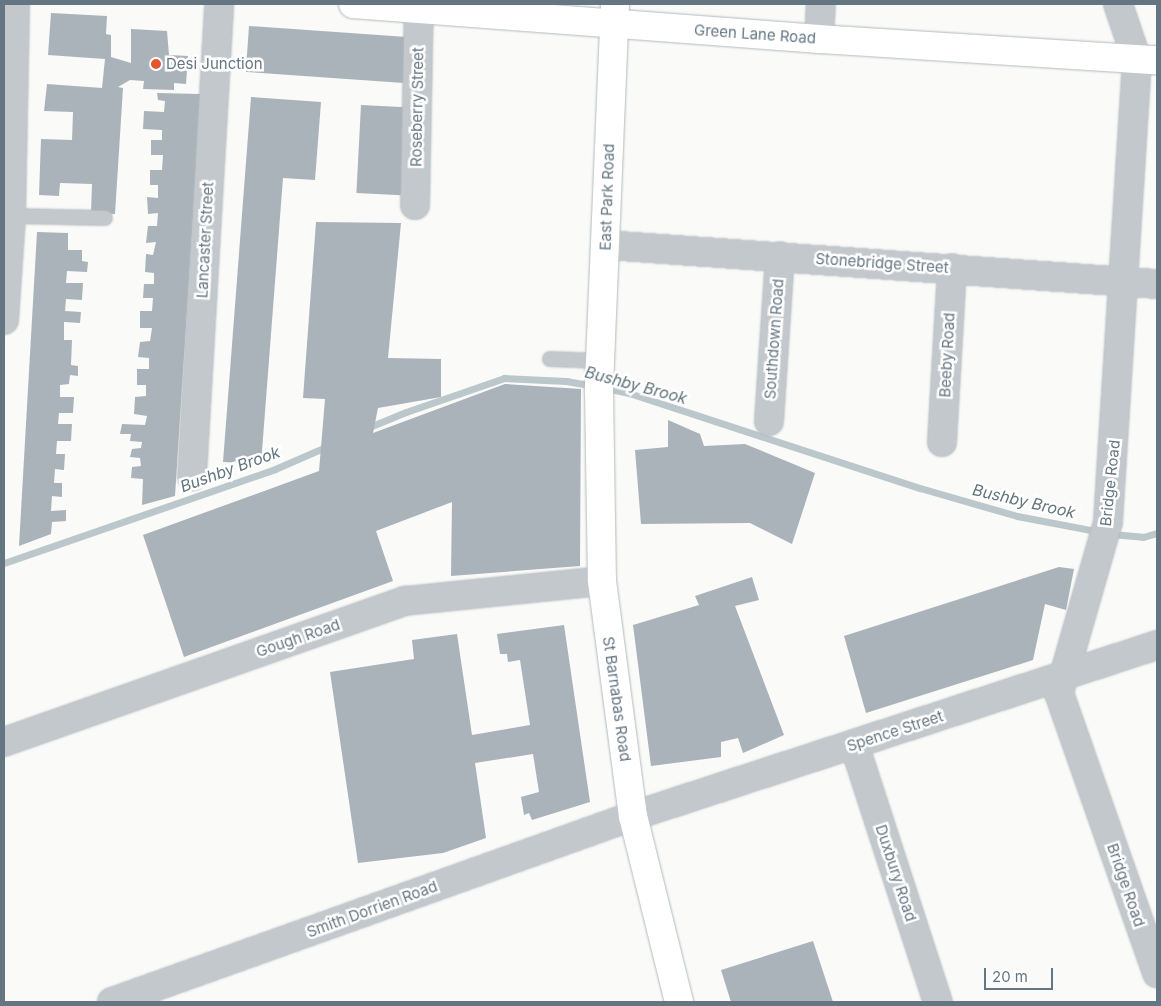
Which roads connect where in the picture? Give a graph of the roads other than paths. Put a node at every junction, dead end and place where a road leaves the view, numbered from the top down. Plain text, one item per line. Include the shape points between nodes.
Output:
1 (15, 4) edge
2 (219, 4) edge
3 (353, 4) edge
4 (821, 4) edge
5 (1118, 4) edge
6 (419, 6) edge
7 (614, 14) edge
8 (819, 39) junction
9 (1147, 60) edge
10 (415, 205) dead end
11 (11, 216) junction
12 (105, 218) dead end
13 (606, 245) junction
14 (780, 256) junction
15 (952, 268) junction
16 (1125, 282) junction
17 (1157, 284) edge
18 (4, 320) edge
19 (550, 359) dead end
20 (600, 375) junction
21 (769, 421) dead end
22 (942, 442) dead end
23 (192, 476) dead end
24 (602, 581) junction
25 (1157, 645) edge
26 (1064, 676) junction
27 (4, 742) edge
28 (854, 744) junction
29 (633, 816) junction
30 (1157, 973) edge
31 (112, 1002) edge
32 (679, 1002) edge
33 (938, 1002) edge

1 - 11 street
2 - 23 street, Lancaster Street
3 - 6 main road, Green Lane Road
4 - 8 street
5 - 9 street, Bridge Road
6 - 7 main road, Green Lane Road
6 - 10 street, Roseberry Street
7 - 8 main road, Green Lane Road
7 - 13 main road, East Park Road
8 - 9 main road, Green Lane Road
9 - 16 street, Bridge Road
11 - 12 lane
11 - 18 street
13 - 14 street, Stonebridge Street
13 - 20 main road, East Park Road
14 - 15 street, Stonebridge Street
14 - 21 street, Southdown Road
15 - 16 street, Stonebridge Street
15 - 22 street, Beeby Road
16 - 17 street, Stonebridge Street
16 - 26 street, Bridge Road via 1106,532
19 - 20 lane
20 - 24 main road, St Barnabas Road
24 - 27 street, Gough Road via 404,601
24 - 29 main road, St Barnabas Road
25 - 26 street, Spence Street
26 - 28 street, Spence Street
26 - 30 street, Bridge Road via 1059,693
28 - 29 street, Spence Street
28 - 33 street, Duxbury Road
29 - 31 street, Smith Dorrien Road
29 - 32 main road, St Barnabas Road

